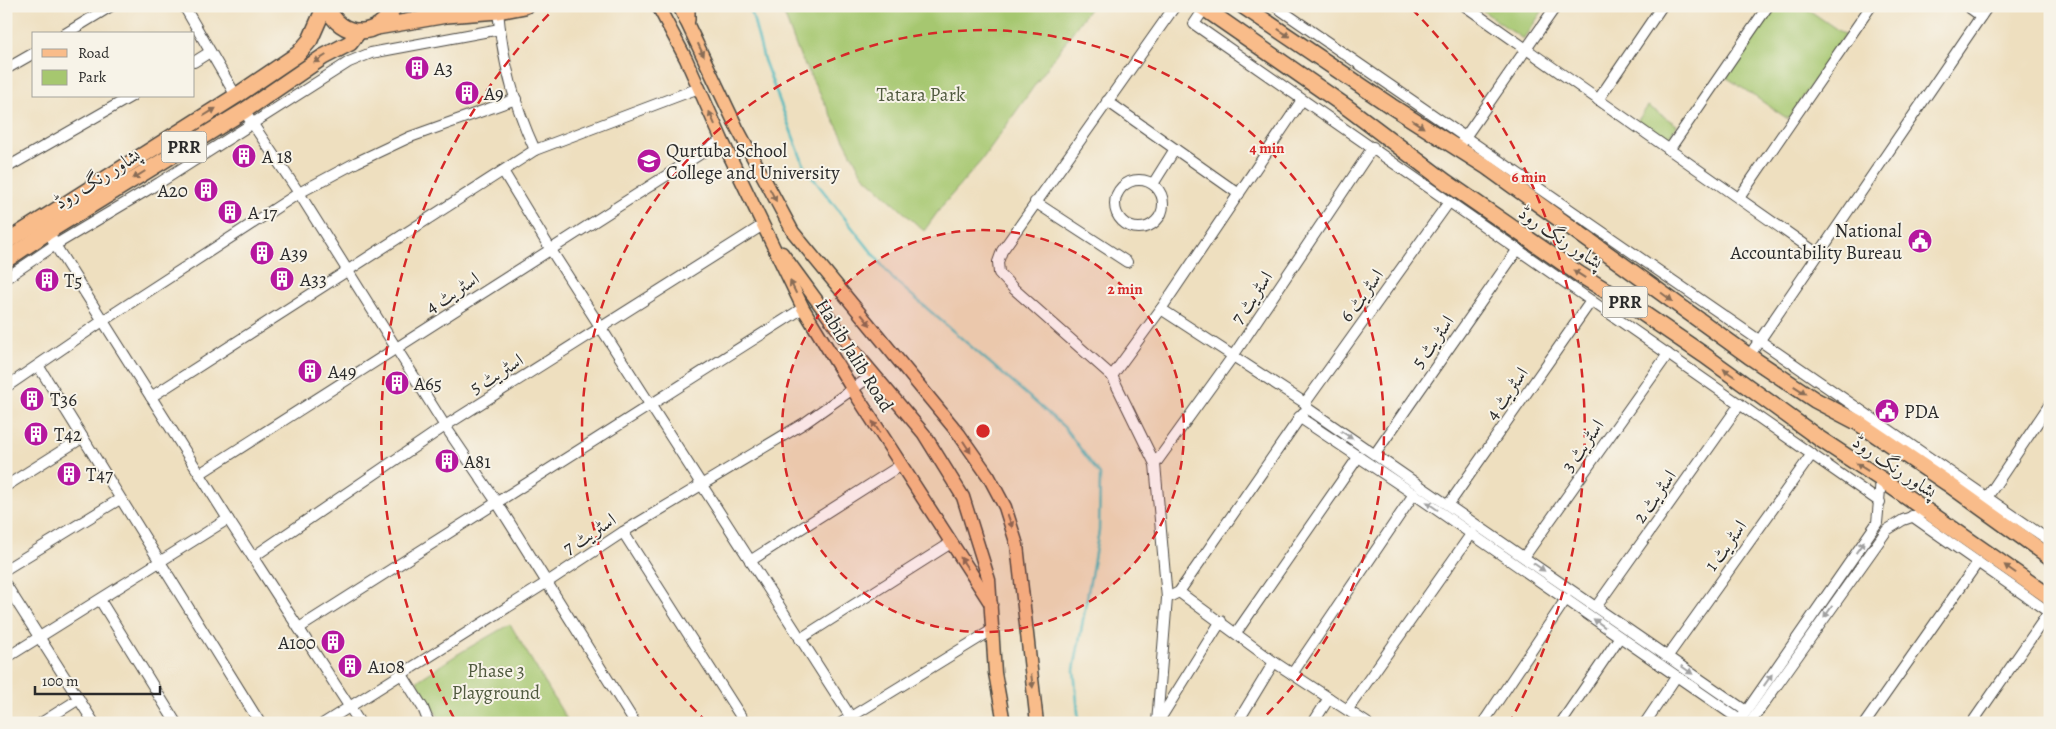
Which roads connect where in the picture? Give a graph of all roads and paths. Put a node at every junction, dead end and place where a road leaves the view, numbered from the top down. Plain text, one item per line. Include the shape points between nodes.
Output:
1 (112, 6) edge
2 (184, 6) edge
3 (326, 6) edge
4 (394, 6) edge
5 (525, 6) edge
6 (658, 6) edge
7 (679, 6) edge
8 (1175, 6) edge
9 (1243, 6) edge
10 (1275, 6) edge
11 (1556, 6) edge
12 (1662, 6) edge
13 (1768, 6) edge
14 (1871, 6) edge
15 (1967, 6) edge
16 (1988, 6) edge
17 (1468, 7) edge
18 (1203, 8) edge
19 (498, 11) junction
20 (687, 13) edge
21 (1981, 16) junction
22 (377, 27) junction
23 (500, 28) junction
24 (359, 31) junction
25 (68, 32) edge
26 (1527, 49) junction
27 (210, 52) junction
28 (32, 54) edge
29 (195, 61) edge
30 (6, 69) edge
31 (699, 88) junction
32 (236, 96) junction
33 (128, 98) edge
34 (516, 99) junction
35 (1302, 100) junction
36 (1598, 100) junction
37 (1107, 101) junction
38 (248, 117) junction
39 (722, 140) junction
40 (1461, 144) junction
41 (1373, 147) junction
42 (1175, 149) junction
43 (535, 150) junction
44 (1669, 150) junction
45 (6, 168) edge
46 (503, 171) junction
47 (1153, 184) junction
48 (299, 194) junction
49 (1239, 194) junction
50 (1738, 198) junction
51 (1035, 202) junction
52 (1449, 202) junction
53 (763, 225) junction
54 (52, 238) junction
55 (6, 242) edge
56 (802, 243) junction
57 (1518, 249) junction
58 (551, 250) junction
59 (1818, 254) junction
60 (786, 258) junction
61 (6, 260) edge
62 (1126, 262) dead end
63 (347, 272) junction
64 (6, 278) edge
65 (1591, 301) junction
66 (803, 308) junction
67 (1161, 309) junction
68 (104, 320) junction
69 (601, 327) junction
70 (1759, 342) junction
71 (396, 349) junction
72 (1668, 354) junction
73 (1233, 356) junction
74 (1749, 356) junction
75 (39, 366) junction
76 (874, 374) junction
77 (1112, 376) junction
78 (6, 387) edge
79 (853, 390) junction
80 (151, 397) junction
81 (650, 403) junction
82 (1740, 404) junction
83 (2050, 404) edge
84 (1306, 405) junction
85 (1299, 418) junction
86 (445, 426) junction
87 (82, 438) junction
88 (1375, 454) junction
89 (1812, 454) junction
90 (1359, 456) junction
91 (1154, 464) junction
92 (901, 465) junction
93 (200, 473) junction
94 (1881, 479) junction
95 (701, 484) junction
96 (6, 486) edge
97 (1414, 494) junction
98 (120, 499) junction
99 (496, 501) junction
100 (1880, 502) junction
101 (1984, 502) junction
102 (1449, 504) junction
103 (1919, 514) junction
104 (228, 518) junction
105 (623, 532) junction
106 (1472, 533) junction
107 (1493, 541) junction
108 (2050, 541) edge
109 (951, 543) junction
110 (253, 557) junction
111 (1524, 557) junction
112 (2050, 557) edge
113 (160, 561) junction
114 (750, 561) junction
115 (1978, 562) junction
116 (6, 569) edge
117 (546, 582) junction
118 (6, 585) edge
119 (1179, 592) junction
120 (2050, 596) edge
121 (1166, 598) junction
122 (1566, 599) junction
123 (100, 600) junction
124 (990, 604) junction
125 (1596, 607) junction
126 (2050, 612) edge
127 (1221, 621) junction
128 (299, 628) junction
129 (992, 630) junction
130 (1236, 634) junction
131 (40, 637) junction
132 (1619, 638) junction
133 (800, 639) junction
134 (1667, 657) junction
135 (6, 658) edge
136 (1274, 662) junction
137 (401, 673) junction
138 (1292, 674) junction
139 (1676, 677) junction
140 (1329, 698) junction
141 (79, 699) junction
142 (349, 706) junction
143 (1348, 709) junction
144 (850, 716) junction
145 (1753, 718) edge
146 (1739, 721) edge
147 (41, 723) edge
148 (94, 723) edge
149 (176, 723) edge
150 (260, 723) edge
151 (324, 723) edge
152 (360, 723) edge
153 (429, 723) edge
154 (636, 723) edge
155 (745, 723) edge
156 (841, 723) edge
157 (1004, 723) edge
158 (1037, 723) edge
159 (1158, 723) edge
160 (1237, 723) edge
161 (1313, 723) edge
162 (1367, 723) edge
163 (1483, 723) edge
164 (1562, 723) edge
165 (1645, 723) edge
166 (1865, 723) edge
167 (1972, 723) edge

1 - 25 street
2 - 27 street
3 - 24 highway via 335,21
3 - 32 highway, پشاور رنگ روڈ / PRR via 310,40 298,54
4 - 22 highway
5 - 19 highway
6 - 31 main road, Habib Jalib Road
7 - 20 main road
8 - 37 street
9 -> 40 highway, پشاور رنگ روڈ / PRR via 1390,106
10 - 40 street
11 - 26 street
12 - 36 street
13 - 44 street
14 - 50 street
15 - 21 street
16 - 21 street
17 - 26 street
18 - 35 street via 1194,24
94 -> 18 highway, پشاور رنگ روڈ / PRR via 1696,350 1578,274
19 - 22 highway via 447,15
19 - 23 street
20 -> 56 main road via 737,128
21 - 59 street
22 - 24 highway
23 - 34 street
23 - 38 street via 371,53
24 -> 38 highway, پشاور رنگ روڈ / PRR via 350,43 323,57
26 - 36 street
26 - 40 street
27 - 29 street
27 - 32 street
28 - 30 street
39 -> 31 main road, Habib Jalib Road
31 - 43 street
55 -> 32 highway, پشاور رنگ روڈ / PRR
33 - 45 street
34 - 43 street
34 - 48 street via 410,137
35 - 41 street
35 - 49 street
36 - 44 street
37 - 42 street
37 - 51 street
38 - 48 street
38 - 54 highway, پشاور رنگ روڈ / PRR
39 - 53 main road, Habib Jalib Road
39 - 58 street, اسٹریٹ 4
40 - 70 street via 1690,292
40 -> 74 highway, پشاور رنگ روڈ / PRR via 1487,168
41 - 52 street
41 - 73 street, اسٹریٹ 7
42 - 47 street
42 - 49 street
43 - 46 street
44 - 50 street
46 - 58 street
46 - 63 street
47 - 47 street via 1130,181 1119,191 1117,214 1127,225 1143,228 1157,220 1162,197
48 - 63 street
48 - 68 street
49 - 67 street
50 - 59 street
51 - 62 street
51 - 77 street via 1002,251 998,262 999,274
52 - 57 street
52 - 84 street, اسٹریٹ 6
53 - 60 main road
66 -> 53 main road, Habib Jalib Road
53 - 69 street, اسٹریٹ 5
54 - 61 highway, پشاور رنگ روڈ / PRR
54 - 64 street
54 - 68 street
56 - 60 main road
56 -> 158 main road via 959,434 1005,507 1017,545
57 - 65 street
57 - 88 street, اسٹریٹ 5
58 - 69 street
58 - 71 street, اسٹریٹ 4
59 - 70 street
60 - 76 main road
63 - 71 street
63 - 80 street
65 - 72 street
65 - 102 street, اسٹریٹ 4
66 - 79 main road, Habib Jalib Road
66 - 81 street
67 - 73 street
67 - 77 street
68 - 75 street
68 - 80 street
69 - 81 street
69 - 86 street, اسٹریٹ 5
70 - 74 street
70 - 101 street
71 - 86 street
71 - 93 street, اسٹریٹ 4
72 - 82 street
72 - 111 street, اسٹریٹ 3
73 - 84 street
73 - 91 street, اسٹریٹ 7
74 -> 101 highway, پشاور رنگ روڈ / PRR via 1815,400 1857,422
75 - 78 street
75 - 87 street
76 - 79 street, اسٹریٹ 7
76 - 124 main road via 924,434 963,498 985,565
77 - 91 street
92 -> 79 main road, Habib Jalib Road
79 - 95 street, اسٹریٹ 7
80 - 93 street
81 - 95 street
81 - 99 street
82 - 89 street
82 - 125 street, اسٹریٹ 2
83 - 101 street
84 - 85 street, اسٹریٹ 6
84 -> 88 street
85 - 90 street
85 - 119 street, اسٹریٹ 6
86 - 99 street
86 - 110 street, اسٹریٹ 5
87 - 96 street
87 - 98 street
88 - 102 street
89 - 100 street
89 - 134 street, اسٹریٹ 1
90 - 97 street
90 - 130 street
91 - 121 street
92 - 109 main road, Habib Jalib Road
92 - 114 street
93 - 104 street
94 - 100 street
94 - 103 highway, پشاور رنگ روڈ / PRR
95 - 105 street, اسٹریٹ 7
95 - 114 street
106 -> 97 street
97 - 138 street
98 - 113 street
98 - 116 street
99 - 117 street
99 - 128 street
145 -> 100 street via 1876,523
101 - 108 street
101 - 112 highway, پشاور رنگ روڈ / PRR
102 - 107 street
103 - 115 street
120 -> 103 highway, پشاور رنگ روڈ / PRR
103 -> 145 street via 1887,530
104 - 110 street
104 - 113 street
105 - 117 street, اسٹریٹ 7
105 - 155 street
106 - 107 street
106 - 143 street
107 - 111 street
107 - 122 street
124 -> 109 main road, Habib Jalib Road
109 - 133 street
110 - 128 street
111 -> 125 street
113 - 123 street
113 - 150 street
114 - 133 street
115 - 126 street
115 - 166 street
117 - 137 street, اسٹریٹ 7
117 - 154 street
118 - 131 street
119 - 121 street
119 - 127 street
121 - 159 street
132 -> 122 street
122 - 163 street
123 - 131 street
123 - 149 street
124 - 129 main road, Habib Jalib Road
125 - 134 street
126 - 167 street
127 - 130 street
127 - 159 street
128 - 142 street
129 - 144 street
129 - 157 main road, Habib Jalib Road via 995,673
130 - 136 street
131 - 135 street
131 - 141 street
132 - 139 street
132 - 164 street
133 - 144 street
134 -> 145 street
136 - 138 street
136 - 160 street
137 - 142 street, اسٹریٹ 7
137 - 153 street
138 - 140 street
139 - 146 street
139 - 165 street
140 - 143 street
140 - 161 street
141 - 147 street
141 - 148 street
142 - 151 street, اسٹریٹ 7
142 - 152 street
143 - 162 street
144 - 156 street
145 - 146 street

